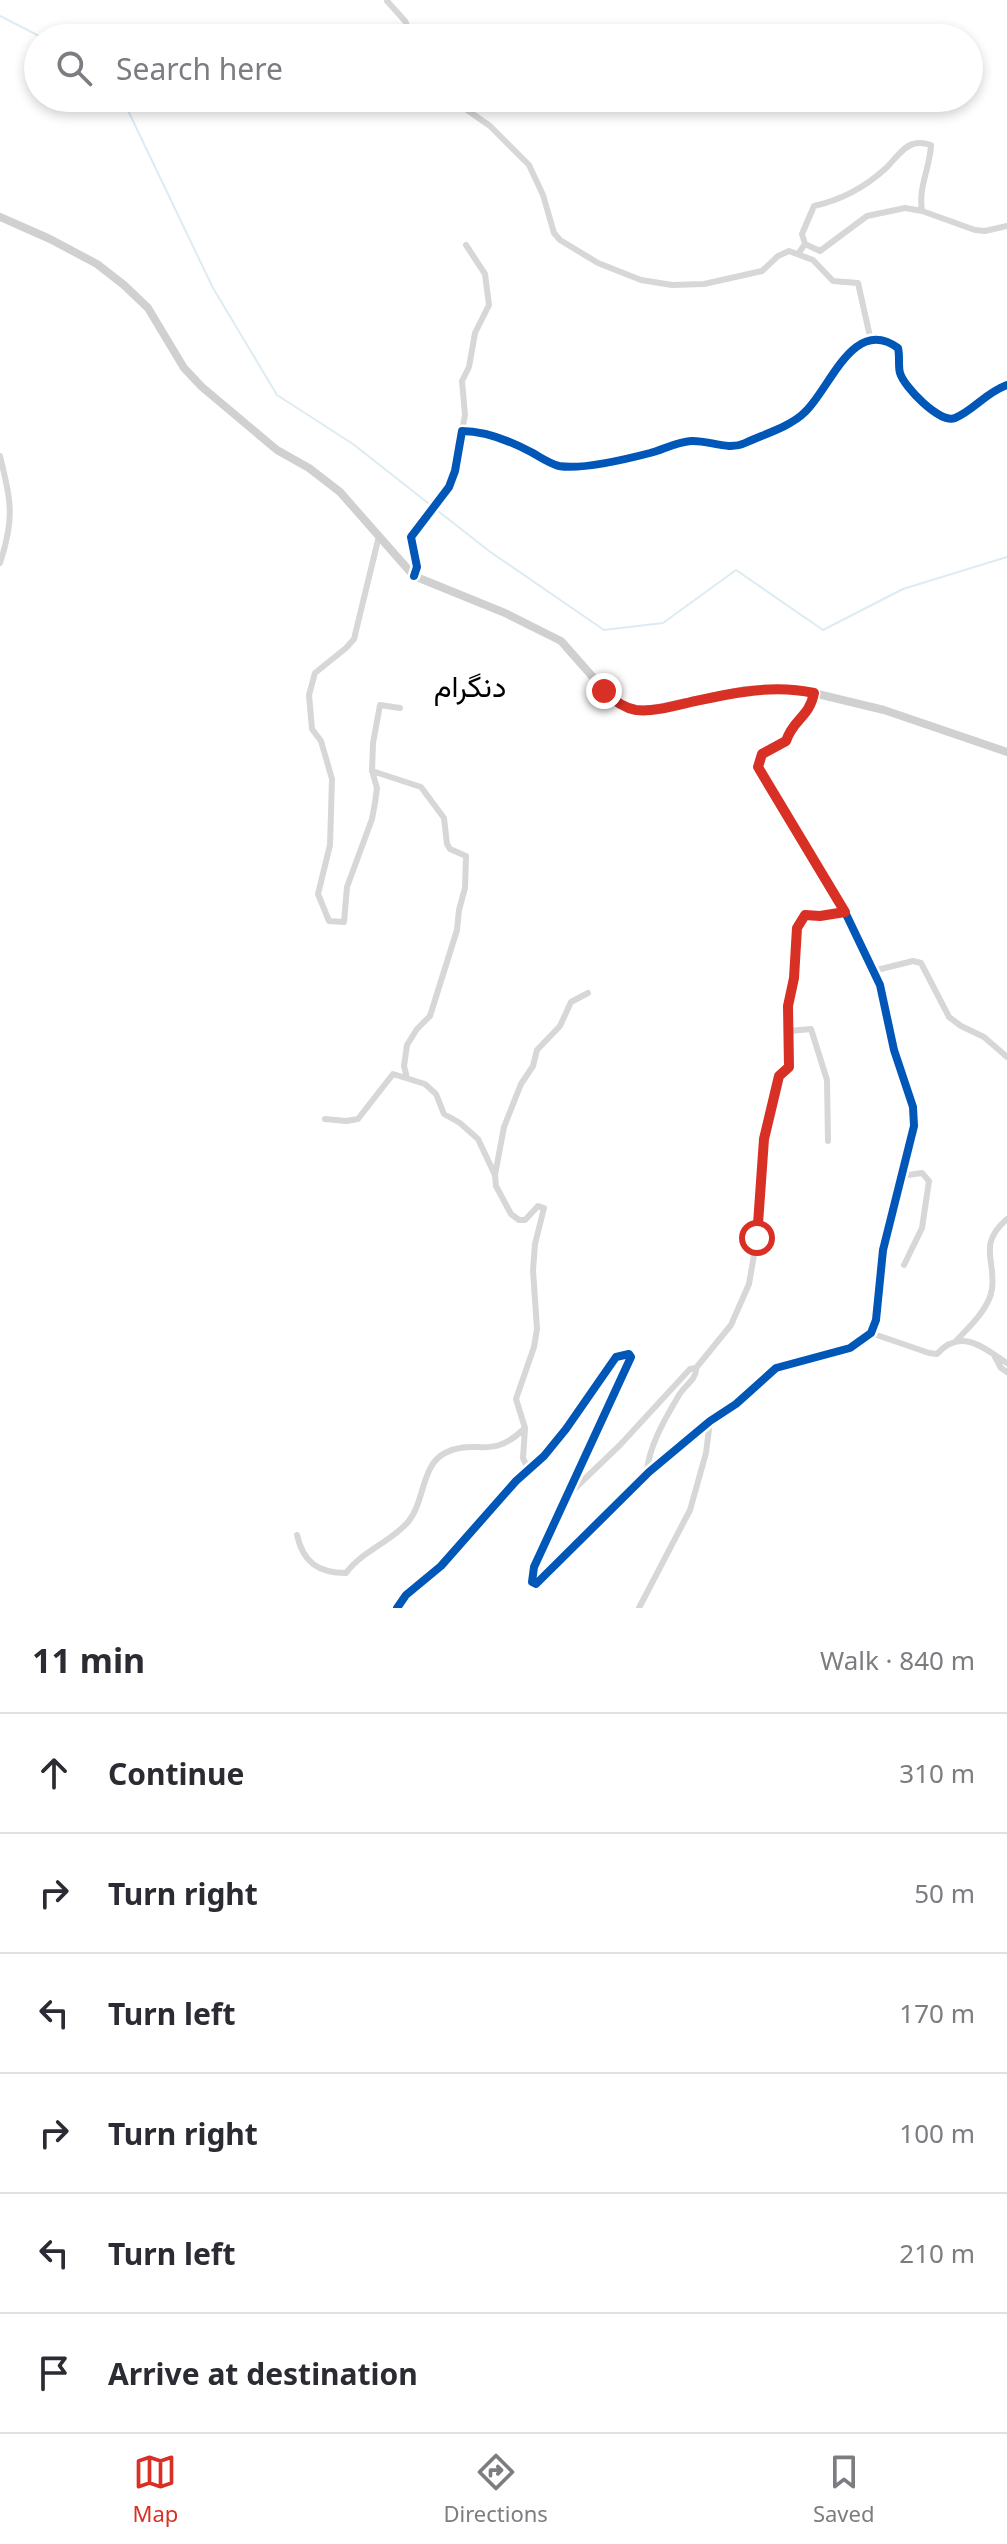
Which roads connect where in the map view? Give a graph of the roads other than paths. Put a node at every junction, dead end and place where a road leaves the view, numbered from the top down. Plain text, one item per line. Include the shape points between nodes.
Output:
1 (388, 0) edge
2 (406, 24) edge
3 (470, 112) edge
4 (922, 211) junction
5 (0, 217) edge
6 (1007, 226) edge
7 (805, 244) junction
8 (466, 245) dead end
9 (798, 254) junction
10 (871, 341) junction
11 (1007, 385) edge
12 (462, 431) junction
13 (0, 456) edge
14 (379, 536) junction
15 (0, 563) edge
16 (414, 576) junction
17 (814, 693) junction
18 (400, 708) dead end
19 (1007, 752) edge
20 (372, 771) junction
21 (845, 912) junction
22 (873, 971) junction
23 (588, 993) dead end
24 (789, 1031) junction
25 (1007, 1057) edge
26 (407, 1078) junction
27 (325, 1119) dead end
28 (828, 1141) dead end
29 (495, 1175) junction
30 (901, 1176) junction
31 (1007, 1219) edge
32 (904, 1265) dead end
33 (871, 1333) junction
34 (956, 1341) junction
35 (994, 1355) junction
36 (1007, 1363) edge
37 (696, 1368) junction
38 (1007, 1372) edge
39 (710, 1421) junction
40 (525, 1428) junction
41 (528, 1469) junction
42 (647, 1473) junction
43 (568, 1495) junction
44 (297, 1535) dead end
45 (397, 1608) edge
46 (639, 1608) edge

1 - 2 street
3 - 9 street via 529,165 554,233 598,263 641,280 704,284 762,271 784,252
4 - 6 street via 975,230
4 - 7 street via 905,208 867,216 820,251
4 - 7 street via 920,192 932,150 926,143 914,143 853,192 814,206 802,234
5 - 14 main road via 97,264 124,285 148,308 184,368 202,387 277,450 328,482
7 - 9 street
8 - 12 street via 485,274 489,305 462,381
9 - 10 street via 813,260 833,281 858,283
10 - 11 street via 888,341 898,348 899,373 940,417 956,417
10 - 12 street via 844,359 806,412 743,445 695,441 624,459 558,466 515,444
12 - 16 street via 453,479 411,537
13 - 15 street via 12,503
14 - 16 main road
14 - 20 street via 354,639 315,673 309,695 309,720 332,779 330,845 318,894 333,923 344,922 347,887 372,819 377,788
16 - 17 main road via 548,633 614,701 636,710 745,690
17 - 19 main road via 884,710
17 - 21 street via 809,712 791,727 786,741 762,754 758,767
18 - 20 street via 380,705
20 - 26 street via 421,787 444,818 450,849 466,856 455,938 430,1016 407,1045
21 - 22 street
21 - 24 street via 800,919
22 - 25 street via 921,963 949,1017
22 - 30 street via 913,1107 914,1126
23 - 29 street via 571,1002 560,1026 537,1050 504,1127
24 - 28 street via 809,1028 815,1039 827,1080
24 - 37 street via 789,1067 779,1076 767,1119 749,1284 731,1325
26 - 27 street via 390,1076 358,1119
26 - 29 street via 431,1089 444,1114 478,1139
29 - 40 street via 497,1192 519,1220 538,1206 544,1208 533,1270 537,1329 516,1399
30 - 32 street via 922,1173 929,1181 922,1228
30 - 33 street
31 - 34 street via 990,1243 991,1293
33 - 34 street via 937,1354
33 - 39 street via 850,1348 776,1368
34 - 35 street via 978,1344
35 - 36 street
35 - 38 street
37 - 42 street via 664,1423
37 - 43 street
39 - 42 street
39 - 46 street via 690,1510
40 - 41 street via 523,1458
40 - 44 street via 506,1444 443,1453 433,1462 410,1521 346,1573 309,1562
41 - 43 street via 566,1429 616,1357 629,1354
41 - 45 street
42 - 43 street via 536,1584 534,1567

